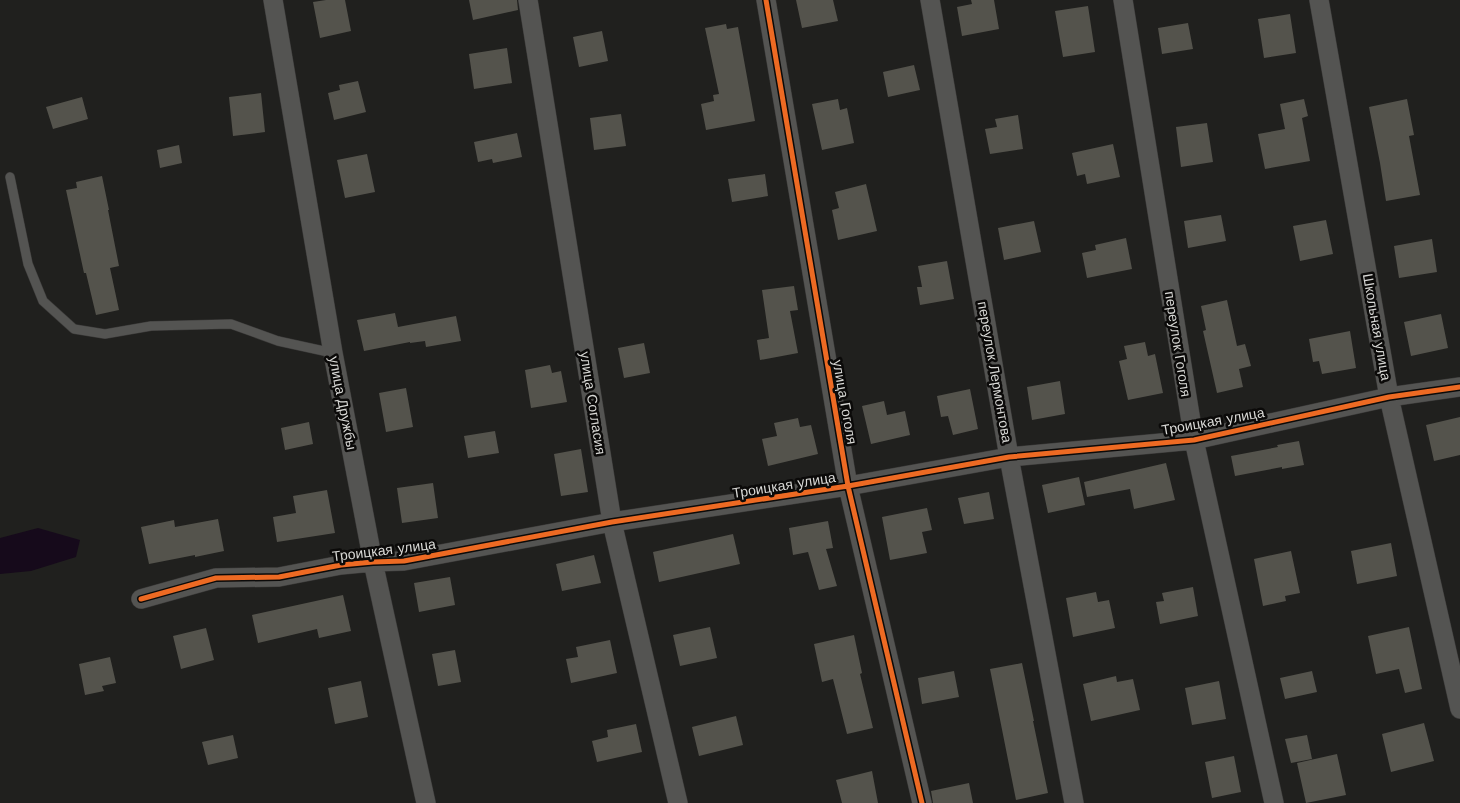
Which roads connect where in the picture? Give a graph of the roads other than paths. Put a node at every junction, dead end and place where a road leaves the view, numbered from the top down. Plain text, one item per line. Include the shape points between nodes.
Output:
1 (273, 0) edge
2 (528, 0) edge
3 (766, 0) edge
4 (930, 0) edge
5 (1123, 0) edge
6 (1319, 0) edge
7 (10, 177) dead end
8 (333, 353) junction
9 (1460, 387) edge
10 (1389, 397) junction
11 (1194, 440) junction
12 (1009, 457) junction
13 (848, 486) junction
14 (612, 522) junction
15 (373, 562) junction
16 (141, 599) dead end
17 (1460, 710) edge
18 (426, 803) edge
19 (678, 803) edge
20 (922, 803) edge
21 (1074, 803) edge
22 (1274, 803) edge

1 - 8 street, улица Дружбы
2 - 14 street, улица Согласия
3 - 13 street, улица Гоголя
4 - 12 street, переулок Лермонтова
5 - 11 street, переулок Гоголя
6 - 10 street, Школьная улица
7 - 8 lane via 28,264 43,301 74,329 105,334 150,326 231,324 278,341
8 - 15 street, улица Дружбы
9 - 10 street, Троицкая улица
10 - 11 street, Троицкая улица
10 - 17 street, Школьная улица
11 - 12 street, Троицкая улица
11 - 22 street, переулок Гоголя
12 - 13 street, Троицкая улица
12 - 21 street, переулок Лермонтова
13 - 14 street, Троицкая улица
13 - 20 street, улица Гоголя
14 - 15 street, Троицкая улица via 404,561
14 - 19 street, улица Согласия
15 - 16 street, Троицкая улица via 278,576 216,578
15 - 18 street, улица Дружбы

